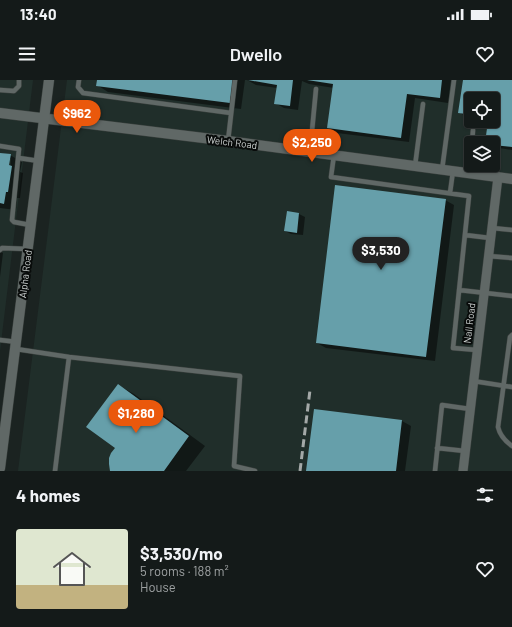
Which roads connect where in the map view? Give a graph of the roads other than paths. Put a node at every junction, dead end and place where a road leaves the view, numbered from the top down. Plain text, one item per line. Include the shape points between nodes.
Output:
1 (20, 80) edge
2 (49, 80) edge
3 (79, 80) edge
4 (236, 80) edge
5 (454, 80) edge
6 (316, 89) dead end
7 (0, 90) edge
8 (423, 104) dead end
9 (0, 113) edge
10 (231, 113) junction
11 (44, 119) junction
12 (473, 130) dead end
13 (473, 136) edge
14 (228, 141) junction
15 (0, 146) edge
16 (310, 152) junction
17 (334, 155) junction
18 (19, 158) junction
19 (39, 161) junction
20 (415, 166) junction
21 (448, 171) junction
22 (467, 173) joint
23 (498, 178) junction
24 (512, 179) edge
25 (450, 193) junction
26 (31, 225) junction
27 (492, 228) junction
28 (512, 230) edge
29 (465, 235) junction
30 (490, 238) junction
31 (28, 249) junction
32 (0, 250) edge
33 (488, 256) junction
34 (512, 258) edge
35 (459, 290) junction
36 (484, 293) junction
37 (512, 296) edge
38 (512, 335) edge
39 (0, 340) edge
40 (16, 345) junction
41 (477, 350) junction
42 (69, 357) junction
43 (473, 382) junction
44 (504, 386) junction
45 (512, 387) edge
46 (470, 409) junction
47 (512, 446) edge
48 (438, 448) junction
49 (465, 451) junction
50 (0, 463) edge
51 (56, 471) edge
52 (255, 471) edge
53 (435, 471) edge
54 (463, 471) edge

1 - 7 lane via 14,91
2 - 11 street, Alpha Road
3 - 10 lane via 78,87 83,93
4 - 10 lane
5 - 21 lane
6 - 16 lane
8 - 20 lane
9 - 11 street, Welch Road
10 - 14 lane
11 - 14 street, Welch Road
11 - 19 street, Alpha Road
12 - 13 lane
14 - 16 street, Welch Road
15 - 18 lane via 19,149
16 - 17 street, Welch Road
17 - 20 street, Welch Road
17 - 25 lane via 331,178
18 - 19 lane
18 - 26 lane via 12,220
19 - 26 street, Alpha Road
20 - 21 street, Welch Road
21 - 22 street, Welch Road
21 - 25 lane
22 - 23 street, Welch Road
23 - 24 street, Welch Road
23 - 27 street, Nall Road
25 - 29 lane via 469,196
26 - 31 street, Alpha Road
27 - 28 lane
27 - 30 street, Nall Road
29 - 30 lane
29 - 35 lane
30 - 33 street, Nall Road
31 - 32 lane
31 - 40 street, Alpha Road
33 - 34 lane
33 - 36 street, Nall Road
35 - 36 lane
35 - 41 lane via 453,348
36 - 37 lane
36 - 41 street, Nall Road
38 - 44 lane
39 - 40 lane
40 - 42 lane
40 - 50 street, Alpha Road
41 - 43 street, Nall Road
42 - 51 lane
42 - 52 lane via 240,376 234,466
43 - 44 lane
43 - 46 street, Nall Road
44 - 45 lane
44 - 47 lane via 498,427 502,438
46 - 48 lane via 442,405
46 - 49 street, Nall Road
48 - 49 lane
48 - 53 lane
49 - 54 street, Nall Road

